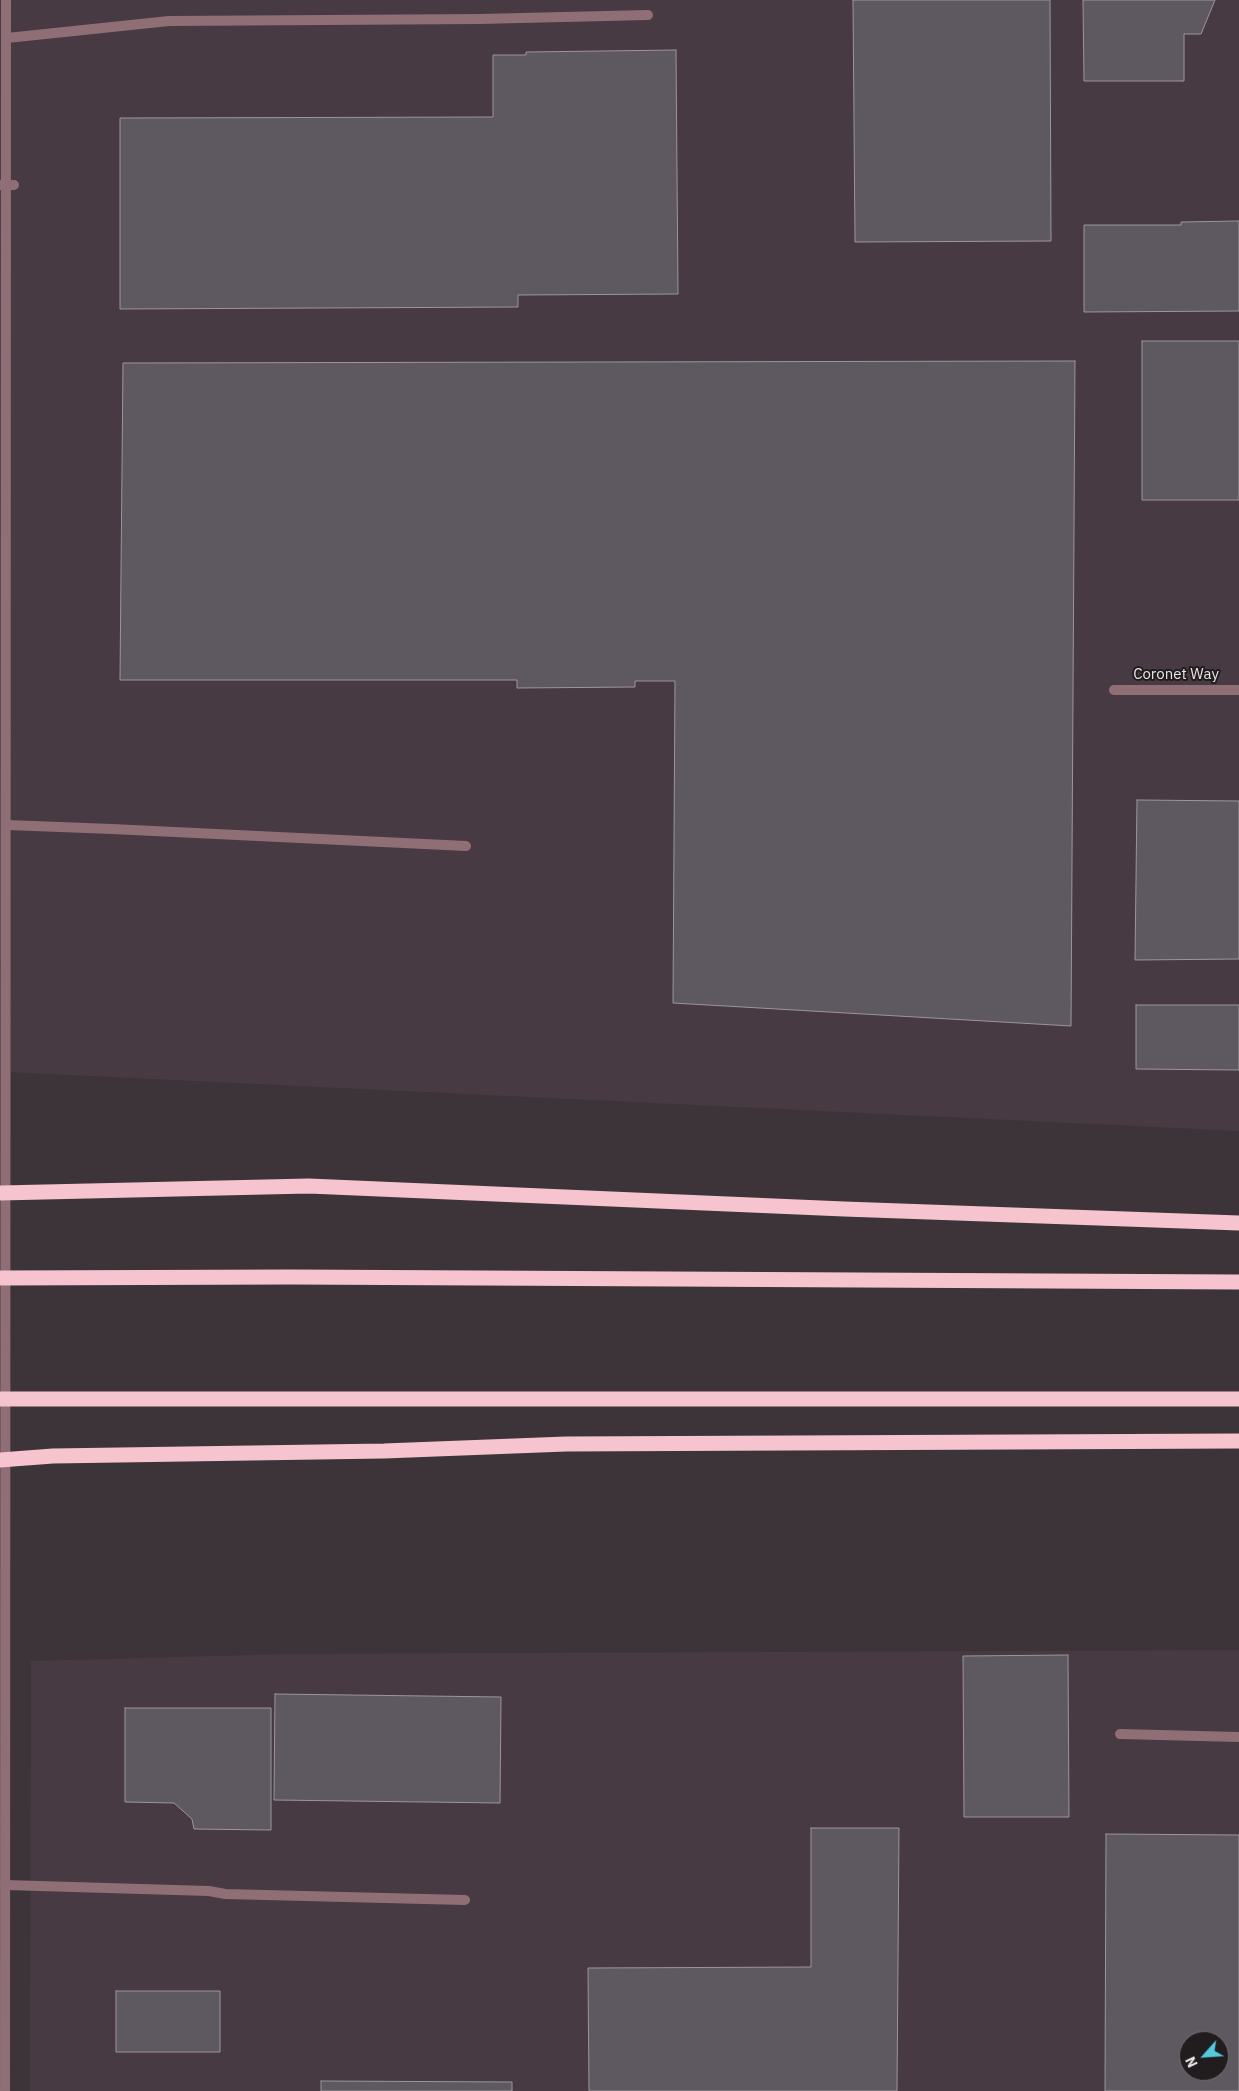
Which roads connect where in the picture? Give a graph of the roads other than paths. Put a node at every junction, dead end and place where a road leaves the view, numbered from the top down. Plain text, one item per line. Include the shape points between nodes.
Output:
1 (6, 0) edge
2 (648, 15) dead end
3 (7, 38) junction
4 (7, 185) edge
5 (1114, 690) dead end
6 (1239, 690) edge
7 (7, 826) junction
8 (466, 846) dead end
9 (4, 959) edge
10 (0, 1193) edge
11 (1239, 1223) edge
12 (0, 1278) edge
13 (1239, 1282) edge
14 (0, 1399) edge
15 (1239, 1399) edge
16 (1239, 1441) edge
17 (0, 1460) edge
18 (1120, 1734) dead end
19 (1239, 1737) edge
20 (5, 1885) junction
21 (465, 1900) dead end
22 (5, 2091) edge

1 - 3 street
2 - 3 street via 169,21
3 - 4 street
4 - 7 street
5 - 6 street, Coronet Way
7 - 8 street via 112,828
7 - 9 street
9 - 20 street
10 - 11 highway via 309,1186
12 - 13 highway
14 - 15 highway
16 - 17 highway via 566,1444 384,1451 53,1456
18 - 19 street
20 - 21 street
20 - 22 street

